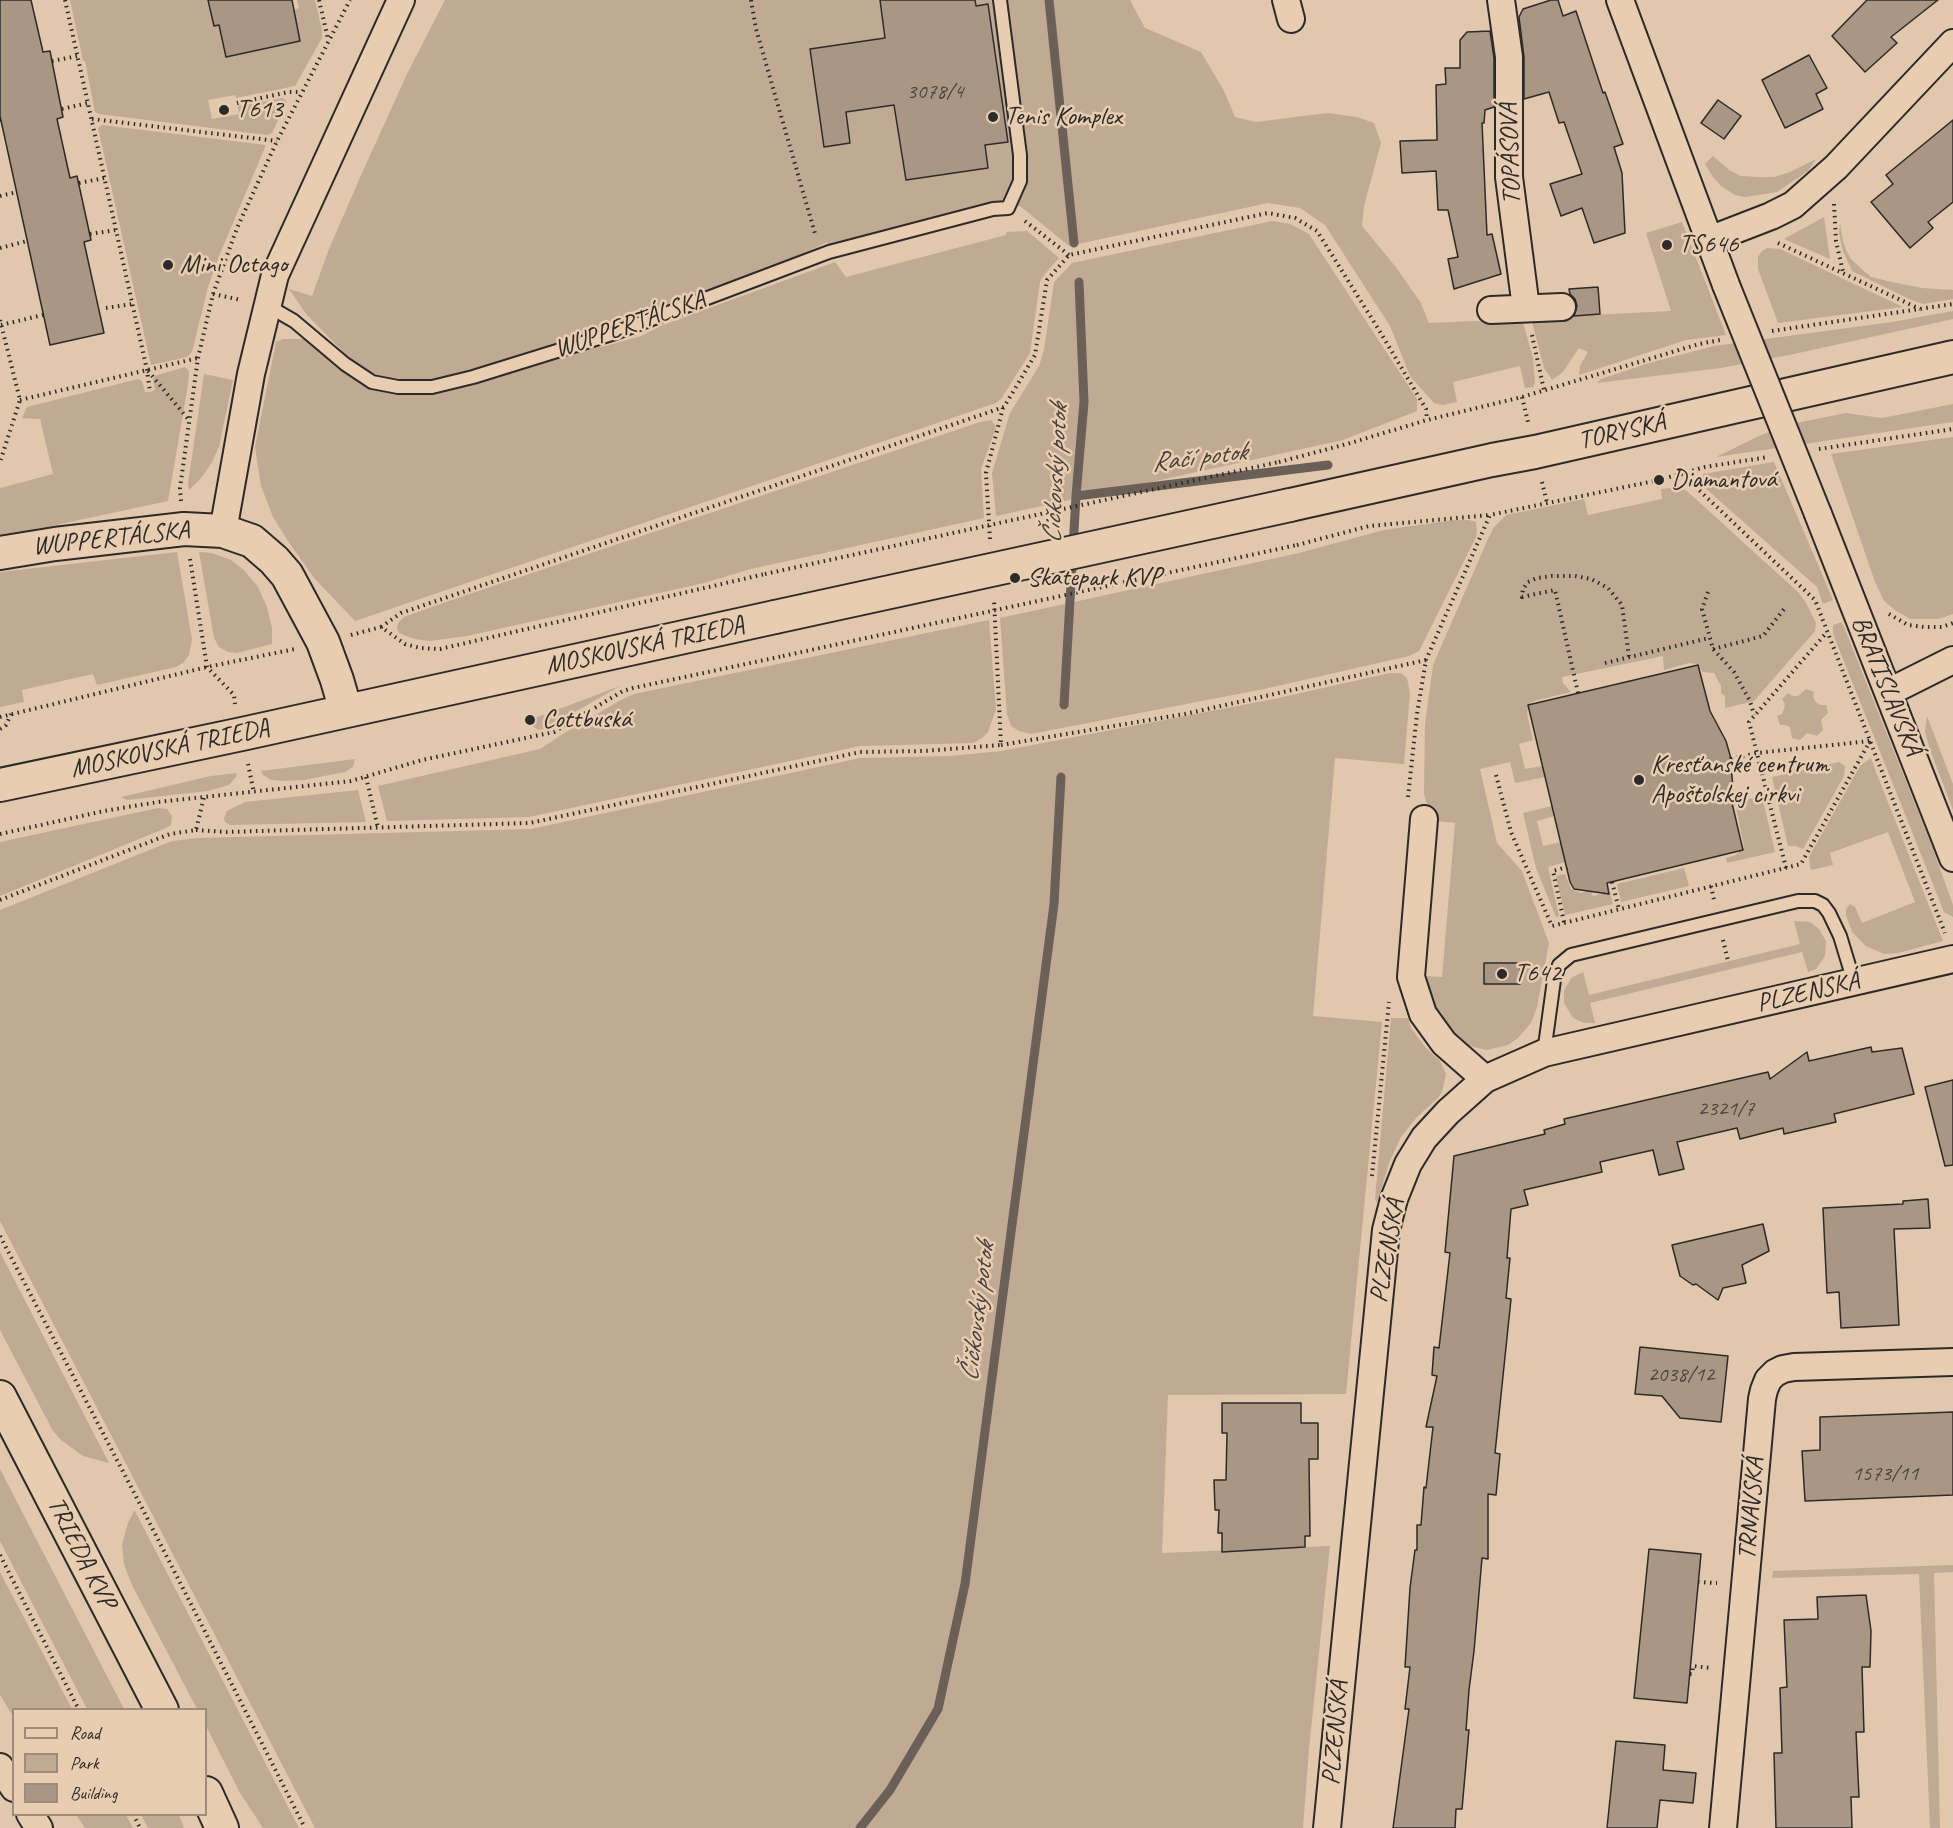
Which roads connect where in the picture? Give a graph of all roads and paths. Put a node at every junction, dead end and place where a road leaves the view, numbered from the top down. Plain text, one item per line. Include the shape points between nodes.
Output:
1 (65, 0) edge
2 (319, 0) edge
3 (401, 0) edge
4 (751, 0) edge
5 (1000, 0) edge
6 (1501, 0) edge
7 (1620, 0) edge
8 (328, 39) dead end
9 (1953, 43) edge
10 (78, 56) junction
11 (52, 61) dead end
12 (301, 92) dead end
13 (88, 103) junction
14 (237, 103) dead end
15 (62, 109) dead end
16 (92, 119) junction
17 (277, 141) dead end
18 (1836, 167) junction
19 (104, 178) junction
20 (79, 183) dead end
21 (17, 192) dead end
22 (0, 196) edge
23 (1008, 208) junction
24 (116, 230) junction
25 (90, 234) dead end
26 (1708, 240) junction
27 (27, 241) dead end
28 (1773, 241) dead end
29 (0, 248) edge
30 (822, 255) junction
31 (1069, 255) junction
32 (1843, 272) junction
33 (132, 304) junction
34 (1953, 304) edge
35 (268, 306) junction
36 (1562, 307) dead end
37 (106, 308) dead end
38 (1526, 308) junction
39 (1921, 309) junction
40 (1491, 310) dead end
41 (43, 315) dead end
42 (1, 322) edge
43 (1766, 332) dead end
44 (1721, 340) dead end
45 (1953, 357) edge
46 (198, 358) dead end
47 (147, 370) junction
48 (1544, 390) junction
49 (150, 392) dead end
50 (20, 400) junction
51 (1004, 407) junction
52 (1428, 420) junction
53 (189, 421) dead end
54 (1953, 429) edge
55 (1808, 450) dead end
56 (1775, 456) dead end
57 (0, 462) edge
58 (986, 473) dead end
59 (1682, 474) junction
60 (1547, 503) dead end
61 (1290, 505) joint
62 (1490, 515) dead end
63 (223, 531) junction
64 (0, 553) edge
65 (1708, 592) dead end
66 (1784, 609) dead end
67 (1883, 610) dead end
68 (1953, 622) edge
69 (995, 625) dead end
70 (381, 627) junction
71 (1827, 632) junction
72 (1709, 638) junction
73 (323, 642) junction
74 (1713, 649) junction
75 (1629, 657) junction
76 (1426, 660) dead end
77 (1953, 660) edge
78 (1605, 663) dead end
79 (1889, 692) junction
80 (1578, 693) dead end
81 (346, 711) junction
82 (11, 714) junction
83 (1754, 716) junction
84 (0, 717) edge
85 (0, 729) edge
86 (1870, 741) junction
87 (1001, 745) junction
88 (1757, 753) junction
89 (1731, 759) dead end
90 (1496, 775) dead end
91 (366, 777) junction
92 (0, 785) edge
93 (204, 797) junction
94 (1424, 819) dead end
95 (378, 828) junction
96 (196, 830) junction
97 (0, 834) edge
98 (1953, 858) edge
99 (1567, 867) dead end
100 (1786, 868) junction
101 (1612, 882) dead end
102 (0, 900) edge
103 (1619, 909) junction
104 (1564, 922) junction
105 (1946, 934) dead end
106 (1953, 959) edge
107 (1854, 982) junction
108 (1544, 1053) junction
109 (1485, 1079) junction
110 (0, 1236) edge
111 (1953, 1362) edge
112 (0, 1397) edge
113 (0, 1555) edge
114 (1698, 1582) dead end
115 (1719, 1584) dead end
116 (1721, 1669) dead end
117 (1690, 1674) dead end
118 (78, 1708) edge
119 (161, 1708) edge
120 (0, 1767) edge
121 (12, 1785) edge
122 (207, 1796) edge
123 (222, 1828) edge
124 (305, 1828) edge
125 (1327, 1828) edge
126 (1723, 1828) edge

1 - 10 path
2 - 8 path
3 - 35 street, WUPPERTÁLSKA via 275,275
4 - 30 path
5 - 23 lane via 1020,155 1020,181
6 - 38 street, TOPÁSOVÁ via 1509,57 1509,177
7 - 26 street, BRATISLAVSKÁ
9 - 18 street
10 - 11 path
10 - 13 path
12 - 14 path
13 - 15 path
13 - 16 path
16 - 17 path
16 - 19 path
18 - 26 street via 1793,205
18 - 32 path via 1834,217
19 - 20 path
19 - 24 path
21 - 22 path
23 - 30 lane, WUPPERTÁLSKA via 921,226
23 - 31 path
24 - 25 path
24 - 33 path
26 - 79 street, BRATISLAVSKÁ, bridge
27 - 29 path
28 - 32 path
30 - 35 lane, WUPPERTÁLSKA via 615,333 432,387 372,382 294,321
31 - 51 path via 1047,280 1035,355
31 - 52 path via 1268,213 1295,218 1317,231 1426,409
32 - 39 path
33 - 37 path
33 - 47 path
34 - 39 path
35 - 63 street, WUPPERTÁLSKA via 251,374
36 - 38 street
38 - 40 street
38 - 48 path
39 - 43 path
41 - 42 path
42 - 50 path
44 - 48 path
45 - 61 street, TORYSKÁ
46 - 47 path
47 - 49 path
47 - 50 path
47 - 53 path
48 - 52 path
50 - 57 path
51 - 58 path
51 - 70 path via 401,613
52 - 70 path, bridge via 1279,462 440,649 405,644
54 - 55 path
56 - 59 path via 1712,465
59 - 60 path
59 - 71 path via 1815,600
61 - 81 street, MOSKOVSKÁ TRIEDA, bridge
62 - 91 path, bridge via 1369,526 1297,545 633,688 554,732 422,760
63 - 64 street, WUPPERTÁLSKA via 163,530
63 - 73 street, WUPPERTÁLSKA via 252,541 274,560 287,575
65 - 72 path via 1702,609
66 - 74 path via 1762,636
67 - 68 path via 1908,625 1942,627
69 - 87 path
70 - 73 path
71 - 83 path
71 - 86 path
72 - 74 path
72 - 75 path
73 - 81 street, WUPPERTÁLSKA
73 - 82 path
74 - 83 path via 1734,672
75 - 78 path
75 - 80 path via 1622,605 1608,588 1575,576 1528,582 1522,597 1555,590
76 - 87 path via 1185,714
77 - 79 street
79 - 98 street, BRATISLAVSKÁ
81 - 92 street, MOSKOVSKÁ TRIEDA
82 - 84 path
82 - 85 path
83 - 88 path via 1749,722
86 - 88 path
86 - 100 path via 1801,864
86 - 105 path
87 - 95 path via 860,752 530,823
88 - 89 path
88 - 100 path
90 - 104 path via 1511,832 1552,926
91 - 93 path
91 - 95 path
93 - 96 path
93 - 97 path via 104,810
94 - 109 street via 1411,977 1423,1014 1444,1043
95 - 96 path
96 - 102 path via 170,834
99 - 104 path via 1553,871
100 - 103 path
101 - 103 path
103 - 104 path
106 - 107 street, PLZENSKÁ
107 - 108 street, PLZENSKÁ
107 - 108 lane via 1829,913 1815,901 1798,901 1571,955 1559,965 1554,980
108 - 109 street, PLZENSKÁ
109 - 125 street, PLZENSKÁ via 1424,1138 1408,1164 1386,1230
110 - 124 path
111 - 126 street, TRNAVSKÁ via 1794,1367 1783,1369 1768,1380 1762,1399
112 - 119 street, TRIEDA KVP
113 - 118 path
114 - 115 path
116 - 117 path via 1694,1666
120 - 121 street
122 - 123 street

